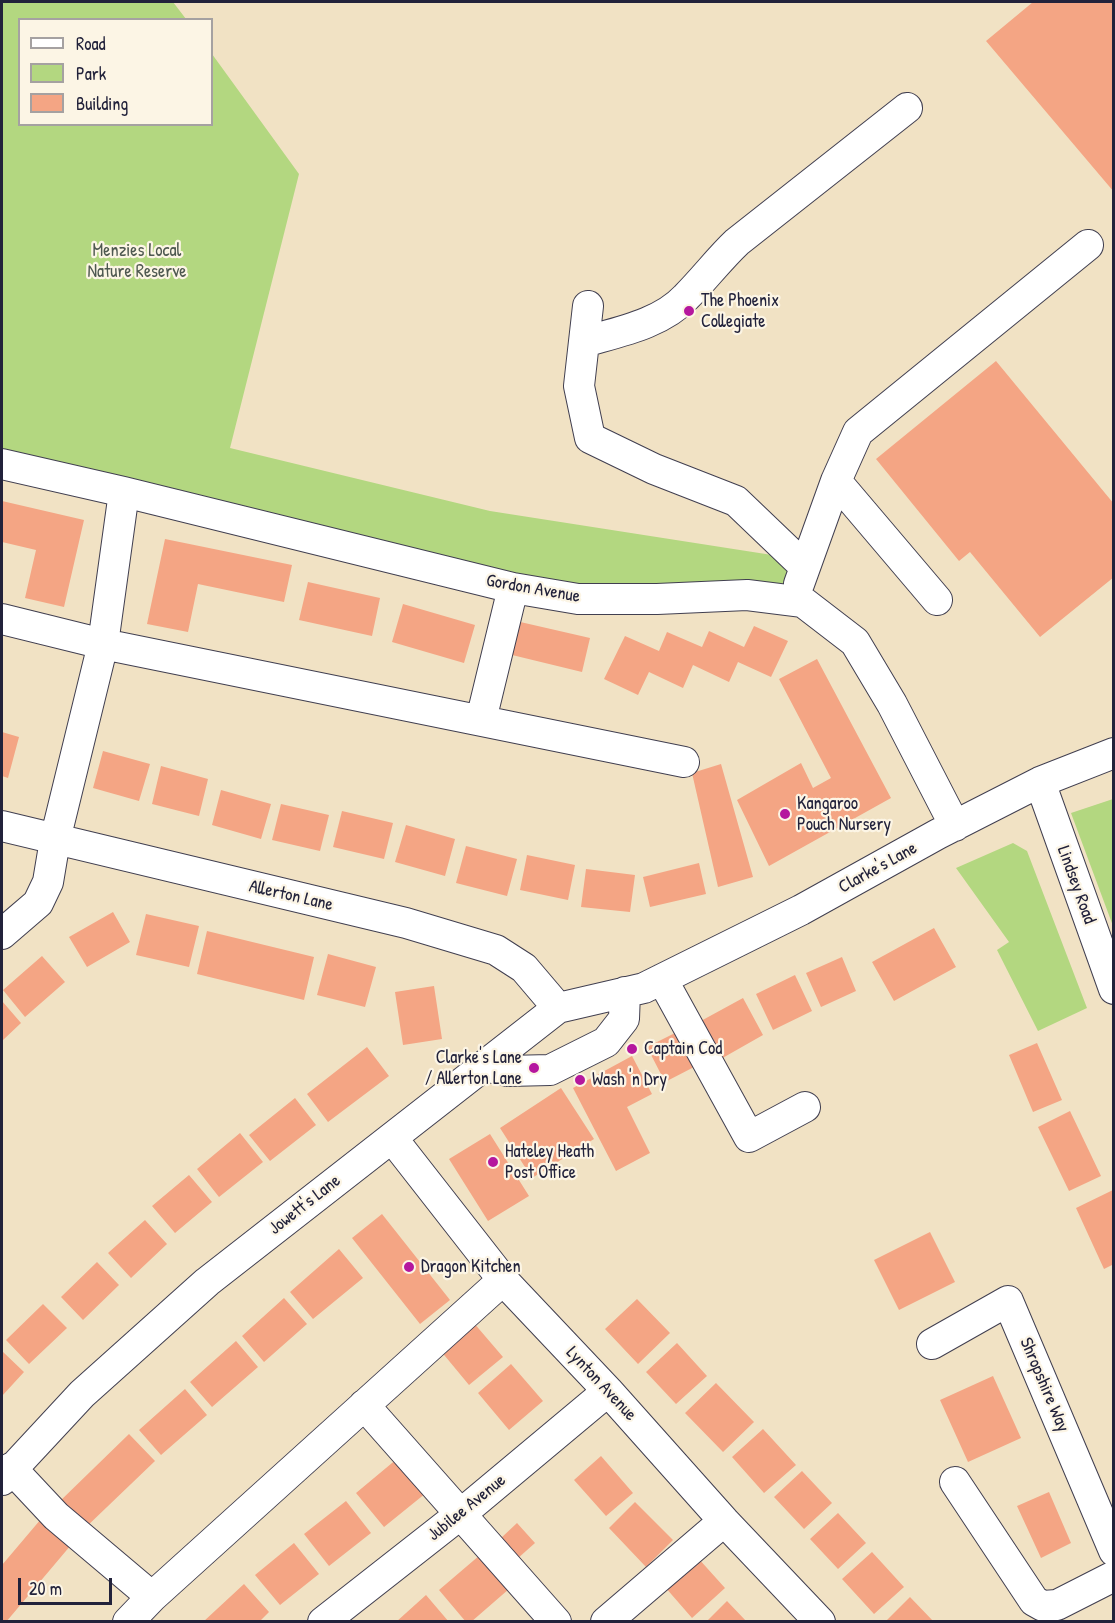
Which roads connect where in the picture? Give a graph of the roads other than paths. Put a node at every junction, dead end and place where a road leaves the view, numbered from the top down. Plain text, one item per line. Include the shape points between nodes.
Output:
1 (908, 108) dead end
2 (1088, 245) dead end
3 (588, 306) dead end
4 (584, 342) junction
5 (2, 465) edge
6 (836, 481) junction
7 (124, 492) junction
8 (805, 567) junction
9 (513, 588) junction
10 (937, 600) dead end
11 (793, 601) junction
12 (2, 619) edge
13 (103, 644) junction
14 (481, 720) junction
15 (1113, 753) edge
16 (684, 762) dead end
17 (1040, 782) junction
18 (2, 826) edge
19 (954, 826) junction
20 (55, 840) junction
21 (2, 934) edge
22 (644, 986) junction
23 (1113, 989) edge
24 (558, 1008) junction
25 (484, 1066) junction
26 (805, 1107) dead end
27 (392, 1138) junction
28 (503, 1280) junction
29 (932, 1344) dead end
30 (608, 1391) junction
31 (364, 1405) junction
32 (6, 1474) edge
33 (955, 1482) dead end
34 (462, 1513) junction
35 (724, 1521) junction
36 (1113, 1551) edge
37 (1113, 1575) edge
38 (152, 1597) junction
39 (128, 1622) edge
40 (323, 1622) edge
41 (556, 1622) edge
42 (606, 1622) edge
43 (820, 1622) edge

1 - 4 street via 737,242 685,299 661,316
2 - 6 street via 858,432
3 - 4 street
4 - 8 street via 579,386 590,438 654,469 736,501
5 - 7 street, Gordon Avenue
6 - 8 street
6 - 10 street
7 - 9 street, Gordon Avenue
7 - 13 street
8 - 11 street
9 - 11 street, Gordon Avenue via 578,599 747,595
9 - 14 street
11 - 19 street, Gordon Avenue via 803,602 855,642 892,704
12 - 13 street
13 - 14 street
13 - 20 street
14 - 16 street
15 - 17 street, Clarke's Lane
17 - 19 street, Clarke's Lane
17 - 23 street, Lindsey Road
18 - 20 street, Allerton Lane
19 - 22 street, Clarke's Lane via 801,910
20 - 21 street via 48,882 38,903
20 - 24 street, Allerton Lane via 406,923 496,950 524,968
22 - 24 street, Jowett's Lane
22 - 25 street via 606,1042 550,1070 508,1071
22 - 26 street via 749,1137
24 - 25 street, Jowett's Lane
25 - 27 street, Jowett's Lane
27 - 28 street, Lynton Avenue
27 - 32 street, Jowett's Lane via 207,1282 82,1394
28 - 30 street, Lynton Avenue
28 - 31 street
29 - 36 street, Shropshire Way via 1008,1300
30 - 34 street, Jubilee Avenue
30 - 35 street, Lynton Avenue
31 - 34 street
31 - 38 street
32 - 38 street
33 - 37 street via 1034,1601 1043,1606 1057,1605
34 - 40 street, Jubilee Avenue
34 - 41 street
35 - 42 street
35 - 43 street, Lynton Avenue
38 - 39 street

